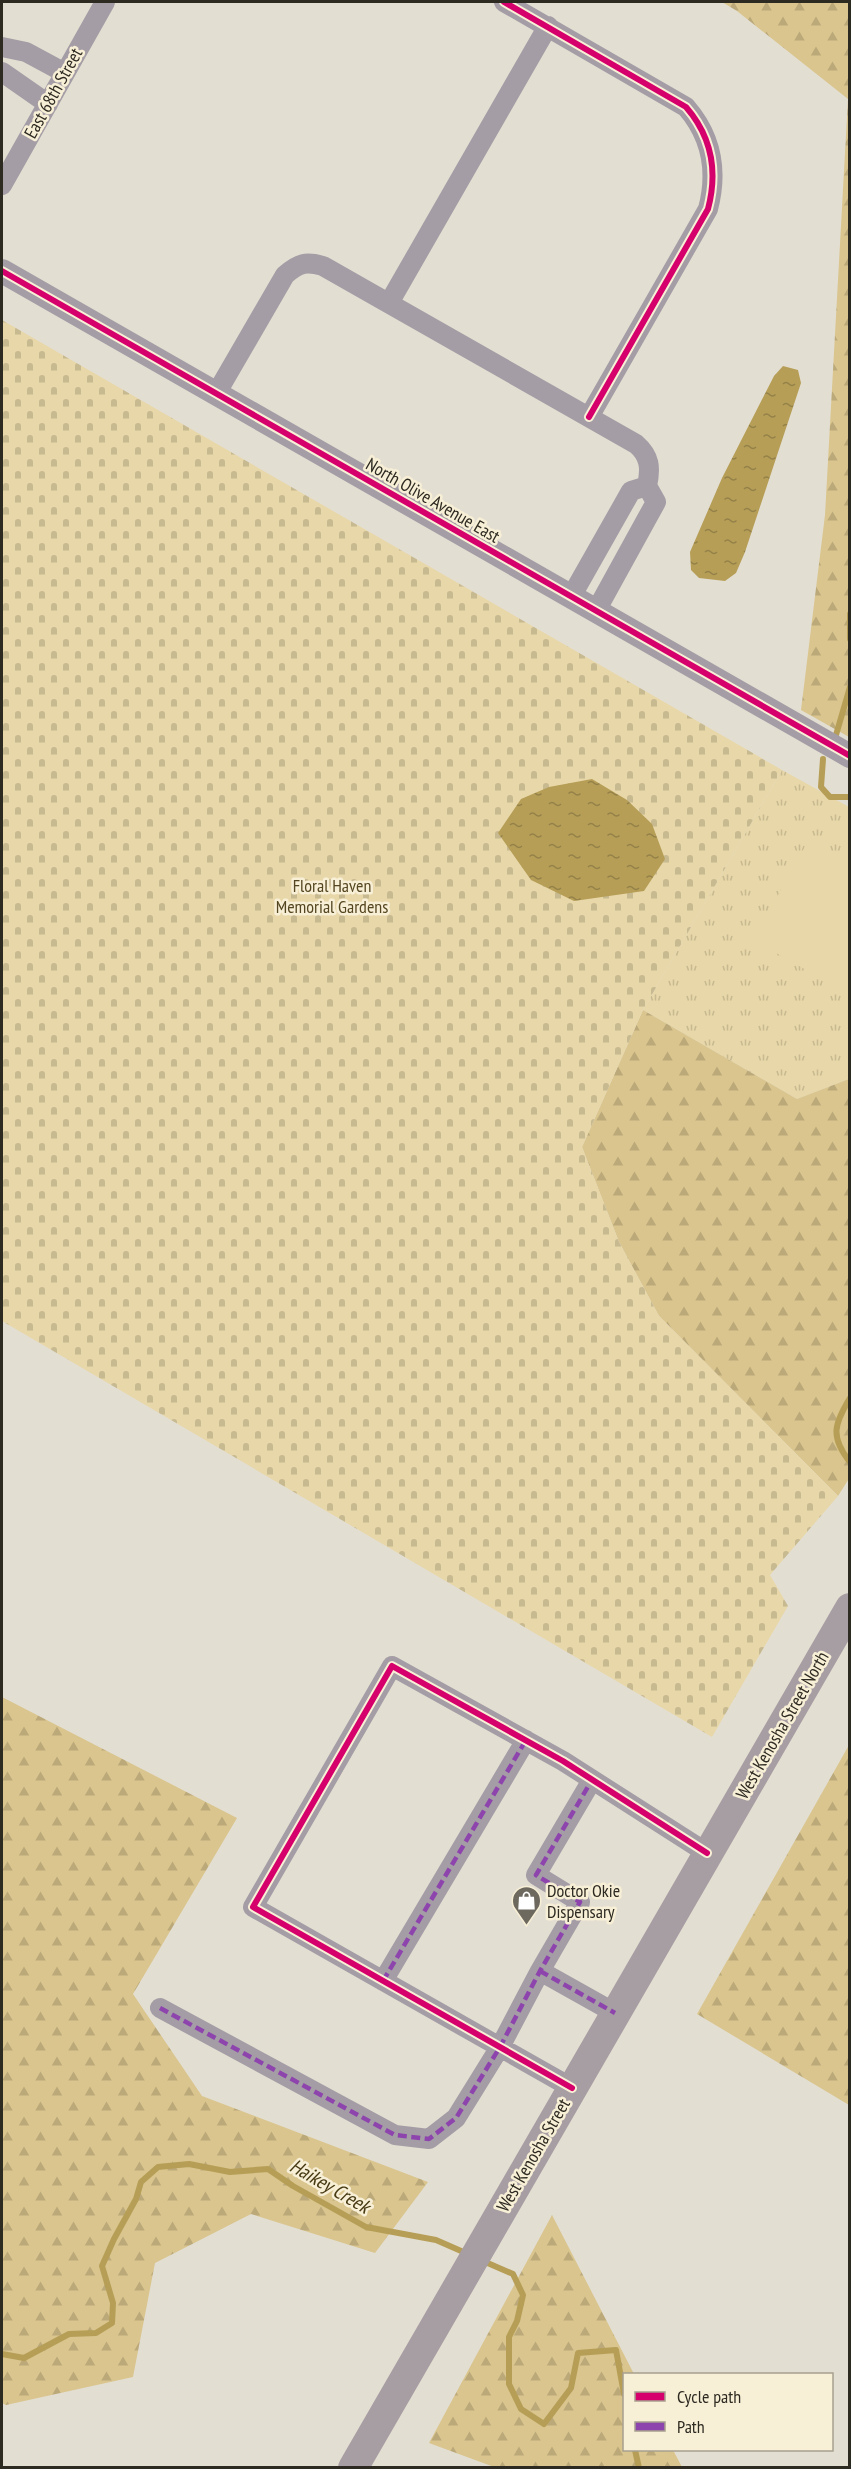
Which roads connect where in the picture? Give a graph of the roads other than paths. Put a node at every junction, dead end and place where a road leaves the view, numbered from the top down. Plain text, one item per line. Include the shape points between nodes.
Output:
1 (105, 2) edge
2 (504, 2) edge
3 (548, 26) junction
4 (2, 47) edge
5 (2, 72) edge
6 (65, 73) junction
7 (48, 104) junction
8 (2, 185) edge
9 (2, 271) edge
10 (389, 303) junction
11 (216, 394) junction
12 (589, 417) junction
13 (647, 486) junction
14 (611, 525) junction
15 (636, 538) junction
16 (571, 597) junction
17 (596, 610) junction
18 (849, 756) edge
19 (849, 1608) edge
20 (526, 1740) junction
21 (592, 1780) junction
22 (732, 1811) joint
23 (707, 1853) junction
24 (540, 1971) junction
25 (383, 1981) junction
26 (160, 2008) dead end
27 (615, 2013) junction
28 (500, 2047) junction
29 (572, 2088) junction
30 (353, 2468) edge

1 - 6 street, East 68th Street
2 - 3 street
3 - 10 street
3 - 12 street via 686,107 701,128 712,159 713,191 708,208
4 - 6 street via 26,52
5 - 7 street
6 - 7 street, East 68th Street
7 - 8 street, East 68th Street
9 - 11 street, North Olive Avenue East
10 - 11 street via 323,266 299,263 285,275
10 - 12 street
11 - 16 street, North Olive Avenue East
12 - 13 street via 645,452 650,473
13 - 14 street via 631,491
13 - 15 street via 656,502
14 - 15 street
14 - 16 street
15 - 17 street
16 - 17 street, North Olive Avenue East
17 - 18 street, North Olive Avenue East
19 - 22 main road, West Kenosha Street North
20 - 21 street
20 - 25 street
20 - 25 street via 392,1666 253,1907
21 - 23 street
21 - 24 street via 536,1875 580,1902
22 - 23 main road, West Kenosha Street
23 - 27 main road, West Kenosha Street
24 - 27 street
24 - 28 street
25 - 28 street
26 - 28 street via 394,2135 429,2139 456,2118
27 - 29 main road, West Kenosha Street
28 - 29 street
29 - 30 main road, West Kenosha Street

